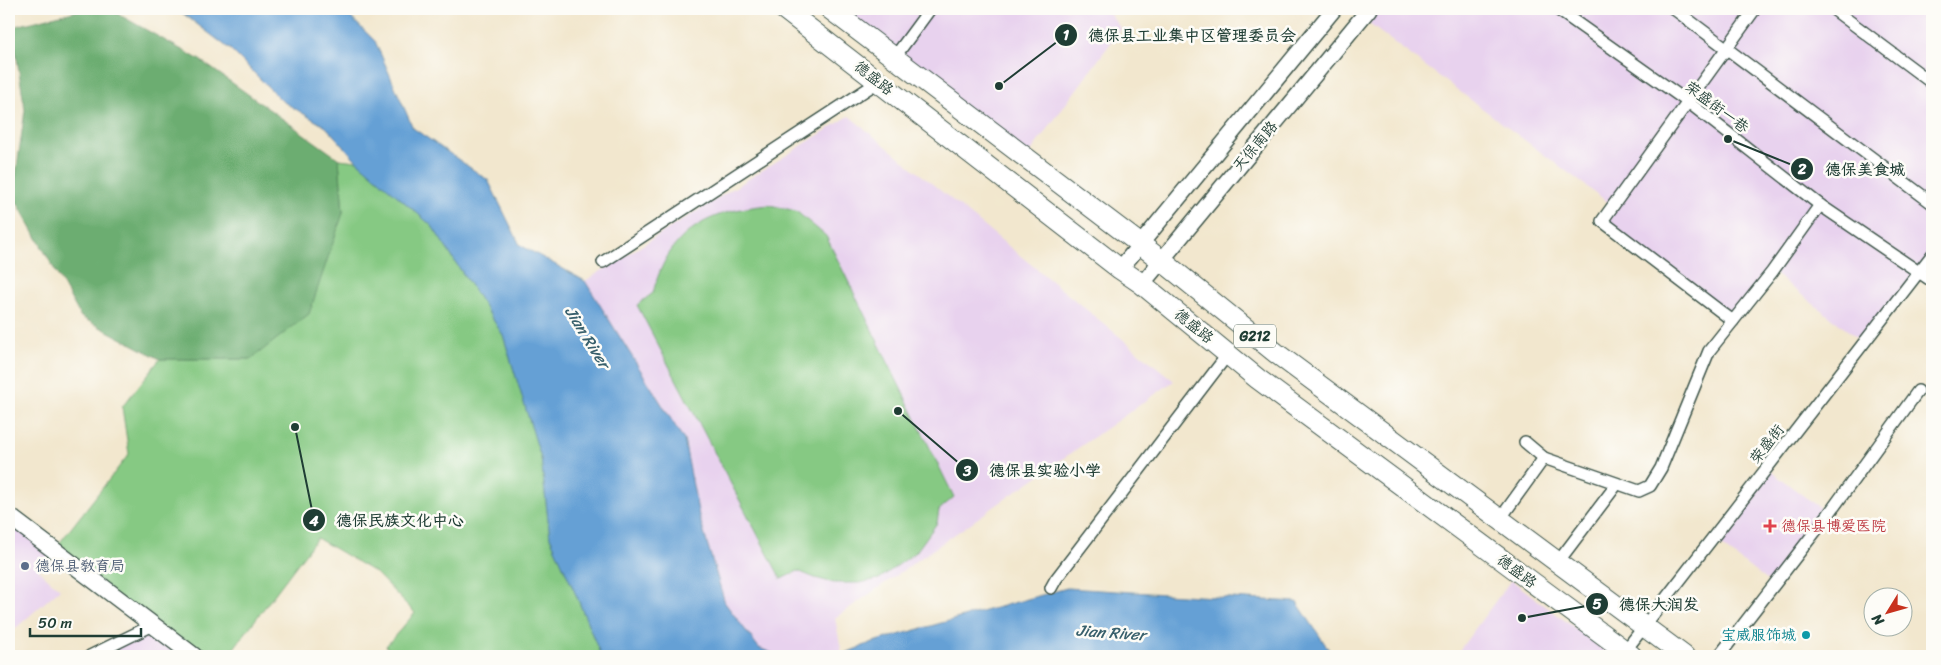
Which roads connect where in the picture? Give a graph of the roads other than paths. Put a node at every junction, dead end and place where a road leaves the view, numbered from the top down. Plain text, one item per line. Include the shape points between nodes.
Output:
1 (830, 9) edge
2 (930, 9) edge
3 (1334, 9) edge
4 (1368, 9) edge
5 (1557, 9) edge
6 (1674, 9) edge
7 (1755, 9) edge
8 (1833, 9) edge
9 (797, 13) edge
10 (1726, 49) junction
11 (894, 58) junction
12 (878, 82) junction
13 (1932, 83) edge
14 (1688, 102) junction
15 (1932, 203) edge
16 (1820, 205) junction
17 (1140, 245) junction
18 (1932, 255) edge
19 (1161, 260) junction
20 (603, 262) dead end
21 (1120, 269) junction
22 (1919, 272) junction
23 (1932, 282) edge
24 (1142, 284) junction
25 (1733, 321) junction
26 (1228, 354) junction
27 (1918, 392) dead end
28 (1525, 442) dead end
29 (1544, 458) junction
30 (1617, 484) junction
31 (9, 516) edge
32 (1500, 519) junction
33 (1558, 562) junction
34 (1051, 588) dead end
35 (153, 625) junction
36 (1645, 626) junction
37 (1629, 654) edge
38 (90, 656) edge
39 (194, 656) edge
40 (1684, 656) edge
41 (1719, 656) edge

1 - 11 highway, G212
2 - 11 street
3 - 17 street, 天保南路
4 - 19 street, 天保南路
5 - 14 street, 荣盛街一巷
6 - 10 street
7 - 10 street
8 - 13 street
9 - 12 highway, 德盛路 / G212
10 - 14 street
10 - 15 street
11 - 17 highway, G212
12 - 20 street
12 - 21 highway, 德盛路 / G212
14 - 16 street, 荣盛街一巷
14 - 25 street via 1602,222
16 - 22 street, 荣盛街一巷
16 - 25 street
17 - 19 highway, G212
17 - 21 street, 天保南路
18 - 22 street, 荣盛街
19 - 24 street, 天保南路
19 - 32 highway, G212 via 1276,353
21 - 24 highway, 德盛路 / G212
22 - 23 street, 荣盛街一巷
22 - 36 street, 荣盛街
24 - 26 highway, 德盛路 / G212
25 - 30 street via 1709,351 1661,468 1650,486 1640,491
26 - 34 street
26 - 37 highway, 德盛路 / G212
27 - 41 street
28 - 29 street
29 - 30 street
29 - 32 street
30 - 33 street
31 - 35 main road
32 - 33 highway, G212
33 - 36 highway, G212
35 - 38 street
35 - 39 main road
36 - 37 street, 荣盛街
36 - 40 highway, G212

